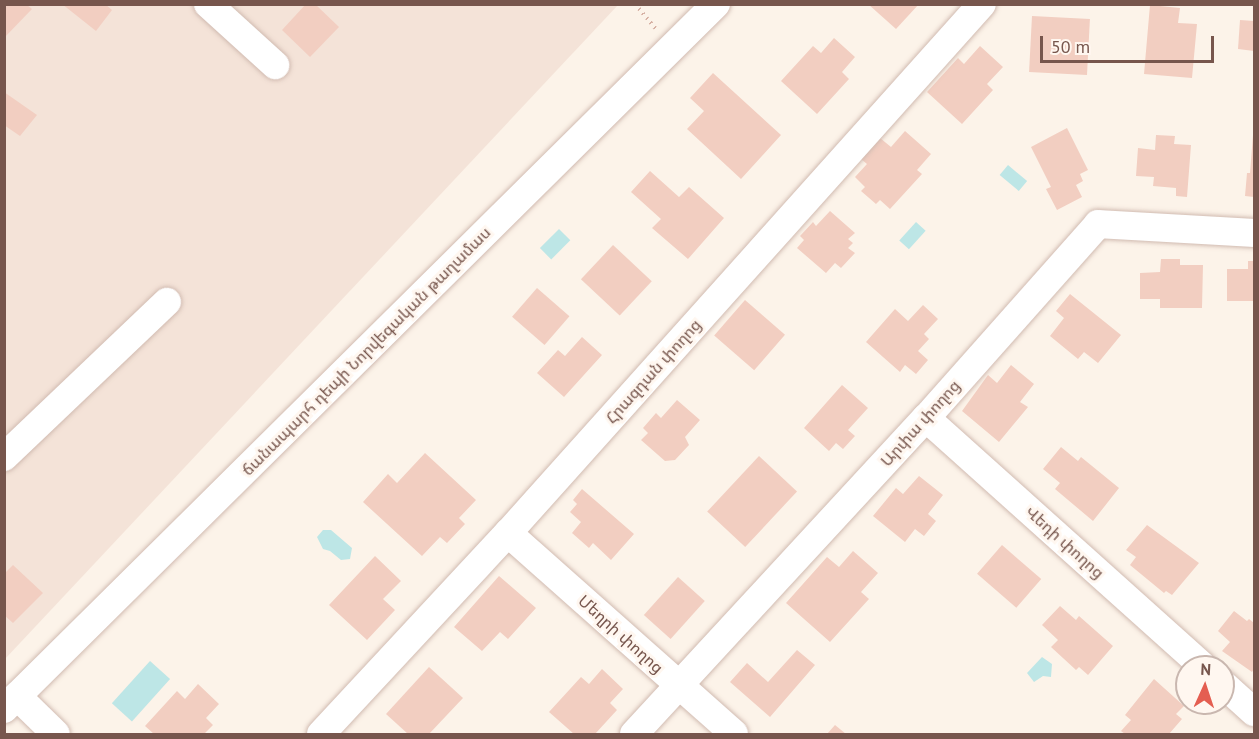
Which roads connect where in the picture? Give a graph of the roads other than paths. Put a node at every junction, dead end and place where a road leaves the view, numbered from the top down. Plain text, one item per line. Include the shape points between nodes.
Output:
1 (208, 4) edge
2 (716, 4) edge
3 (982, 4) edge
4 (276, 65) dead end
5 (1254, 233) edge
6 (167, 302) dead end
7 (926, 418) junction
8 (4, 457) edge
9 (508, 533) junction
10 (1191, 655) edge
11 (678, 686) junction
12 (1235, 695) edge
13 (11, 703) edge
14 (1254, 712) edge
15 (56, 735) edge
16 (321, 735) edge
17 (634, 735) edge
18 (735, 735) edge

1 - 4 street
2 - 13 street, ճանապարհ դեպի Նորվեգական թաղամաս
3 - 9 street, Հրազդան փողոց
5 - 7 street, Արփա փողոց via 1098,225
6 - 8 street
7 - 10 street, Վեդի փողոց
7 - 11 street, Արփա փողոց
9 - 11 street, Մեղրի փողոց
9 - 16 street, Հրազդան փողոց
11 - 17 street, Արփա փողոց
11 - 18 street, Մեղրի փողոց
12 - 14 street
13 - 15 street

